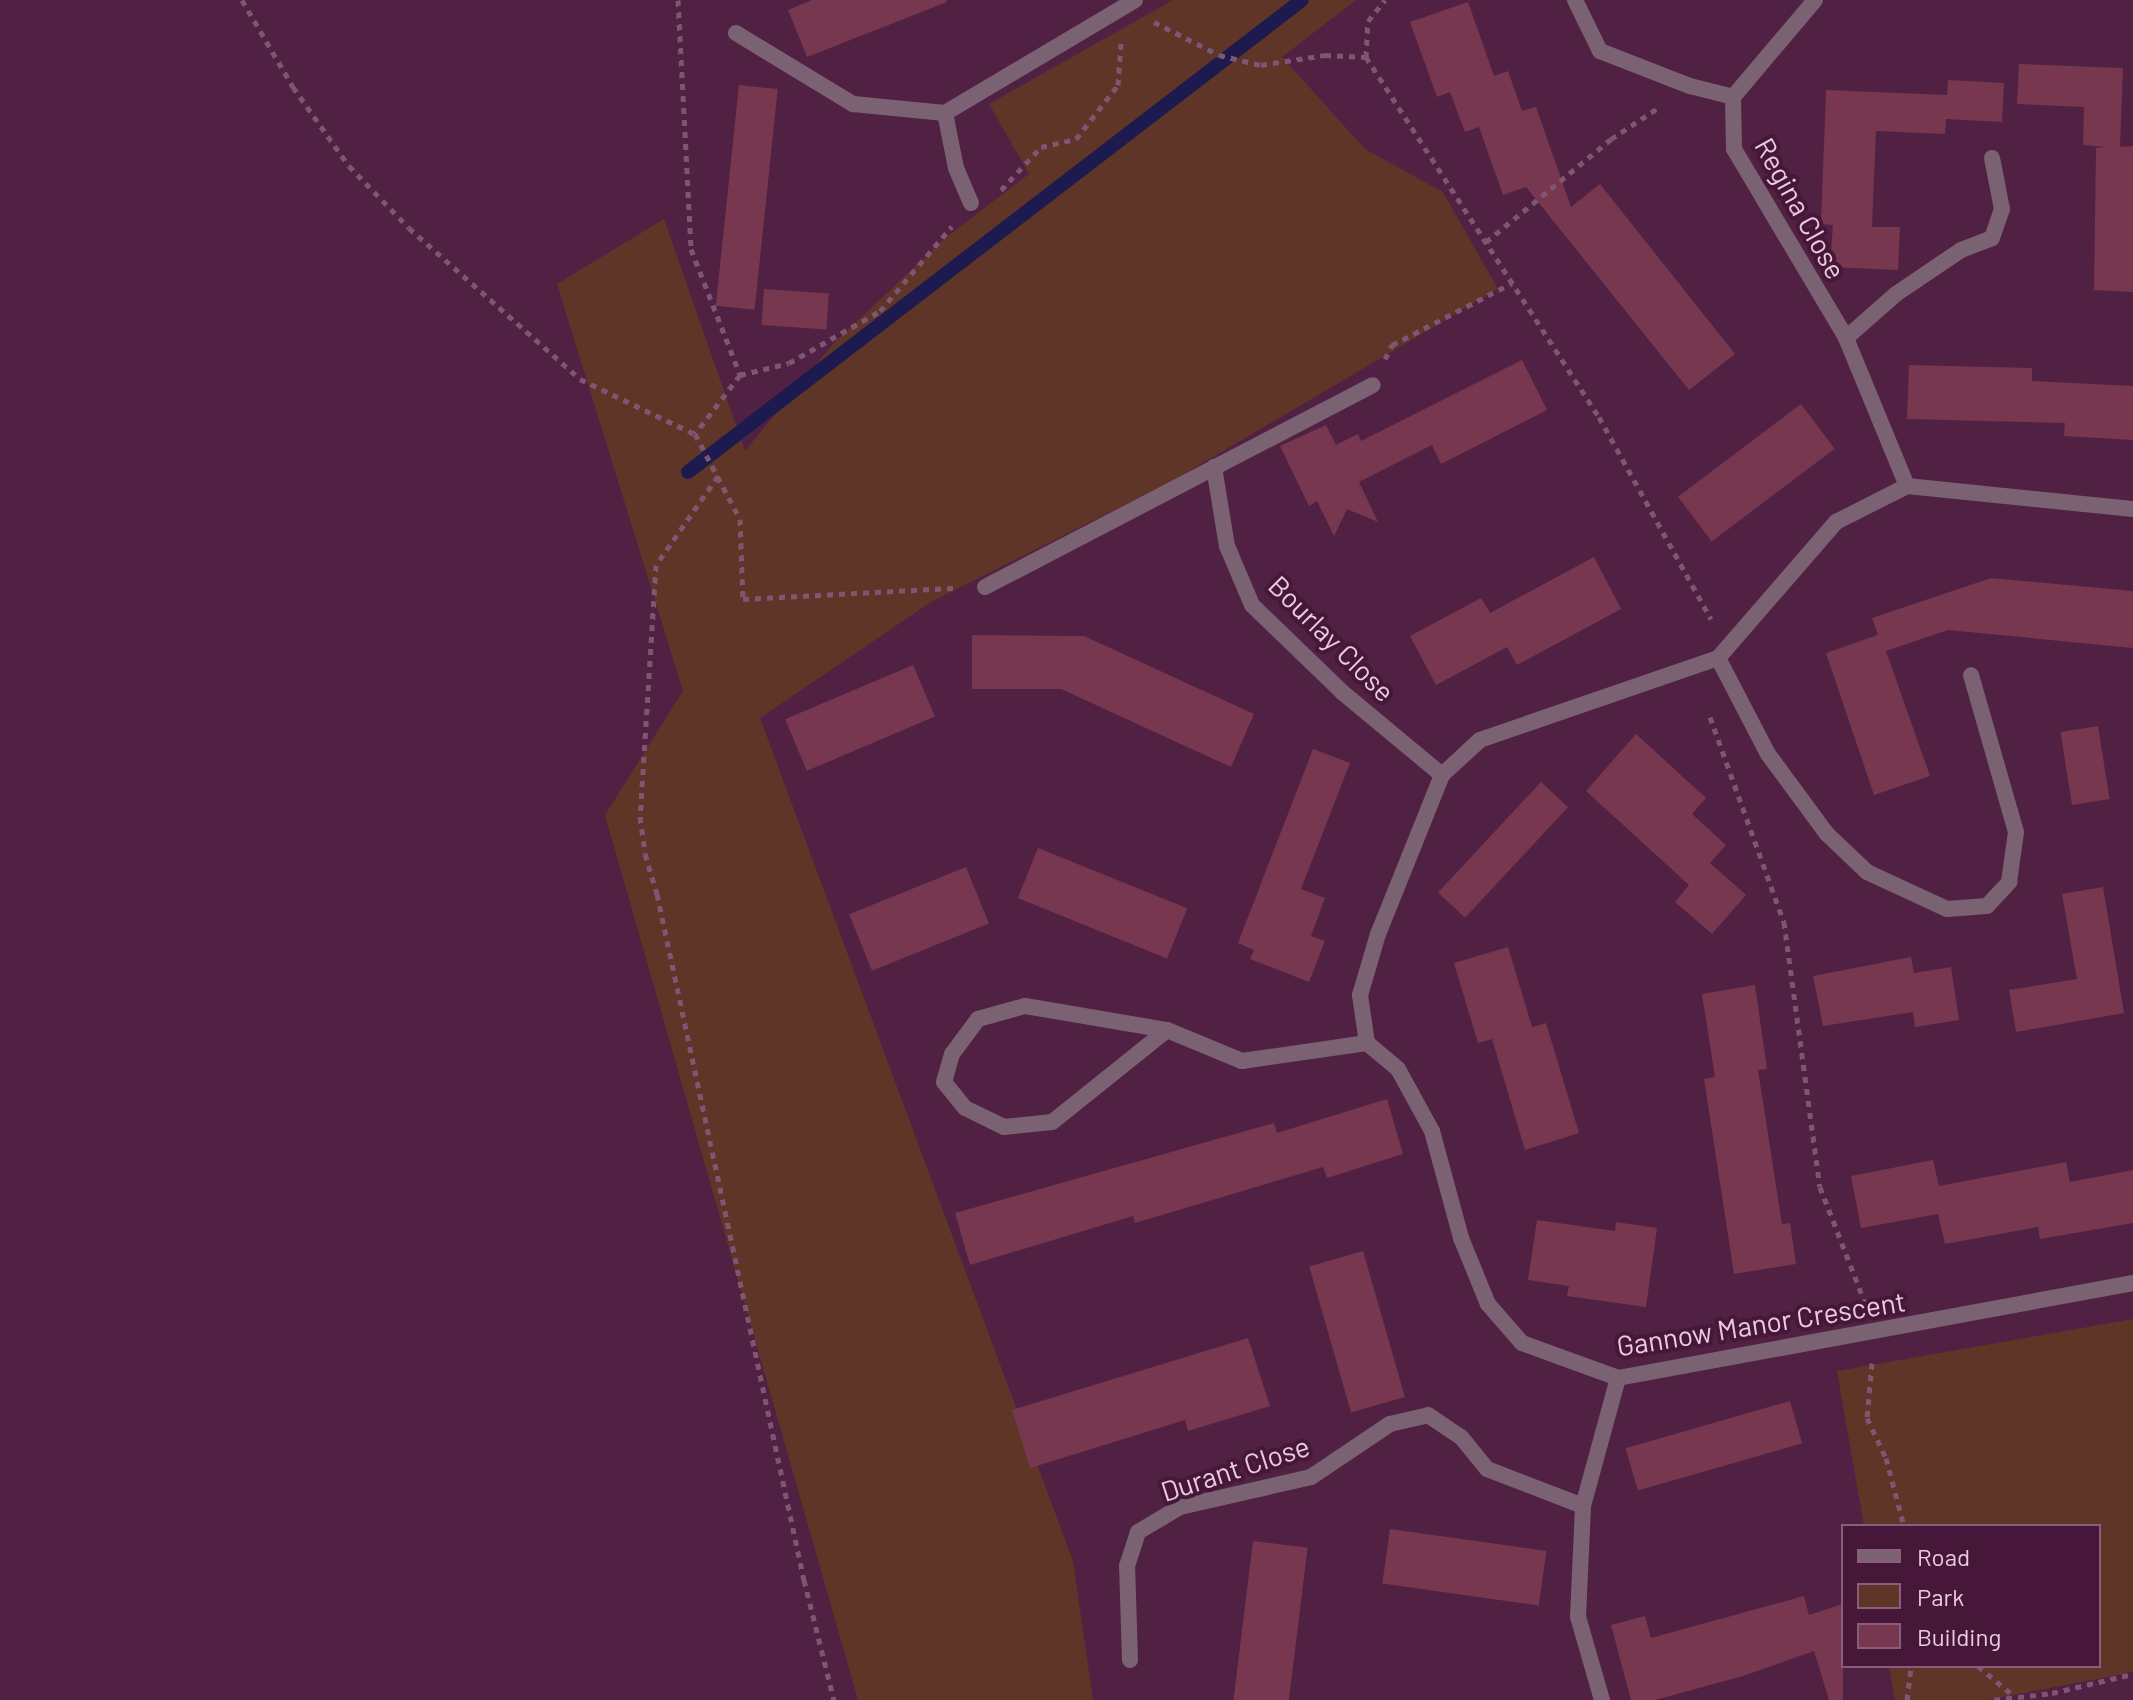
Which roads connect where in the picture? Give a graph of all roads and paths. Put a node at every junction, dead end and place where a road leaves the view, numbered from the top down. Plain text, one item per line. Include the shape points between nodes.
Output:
1 (242, 0) edge
2 (678, 0) edge
3 (1385, 0) edge
4 (1575, 0) edge
5 (1815, 0) edge
6 (1129, 3) edge
7 (736, 33) dead end
8 (1366, 57) junction
9 (1690, 86) junction
10 (1733, 97) junction
11 (945, 113) junction
12 (1992, 158) dead end
13 (971, 203) dead end
14 (1486, 242) junction
15 (1512, 283) junction
16 (1846, 338) junction
17 (1373, 385) joint
18 (695, 434) junction
19 (1214, 467) junction
20 (718, 476) junction
21 (1907, 486) junction
22 (2133, 509) edge
23 (985, 587) joint
24 (1722, 653) junction
25 (1691, 667) junction
26 (1971, 675) dead end
27 (1442, 775) junction
28 (1167, 1030) junction
29 (1367, 1043) junction
30 (2133, 1283) edge
31 (1875, 1331) junction
32 (1618, 1378) junction
33 (1583, 1506) junction
34 (1903, 1524) edge
35 (1130, 1660) dead end
36 (1911, 1668) edge
37 (1980, 1668) edge
38 (2133, 1674) edge
39 (2015, 1697) junction
40 (834, 1700) edge
41 (1602, 1700) edge
42 (1907, 1700) edge
43 (1994, 1700) edge

1 - 18 path via 293,87 349,166 409,228 580,379
2 - 18 path via 691,249 740,375
3 - 8 path via 1368,21
4 - 9 street via 1600,51
5 - 10 street
6 - 8 path via 1219,55 1261,65 1325,55
6 - 11 street
7 - 11 street via 853,104
8 - 14 path
9 - 10 street
9 - 14 path via 1611,139
10 - 16 street, Regina Close via 1734,149
11 - 13 street via 956,168
12 - 16 street via 2002,209 1992,238 1961,250 1896,294
14 - 15 path
15 - 17 path via 1392,345
15 - 24 path via 1599,417
16 - 21 street, Regina Close
17 - 19 street
18 - 20 path
19 - 23 street
19 - 27 street, Bourlay Close via 1227,546 1252,605 1342,692
20 - 23 path via 740,519 743,599
20 - 40 path via 656,565 640,817
21 - 22 street
21 - 24 street via 1836,522
24 - 25 street
24 - 26 street via 1768,754 1827,834 1867,872 1947,909 1987,906 2009,882 2016,832
25 - 27 street via 1480,740
25 - 31 path via 1784,922 1820,1187
27 - 29 street via 1378,934 1360,995
28 - 28 street via 1025,1006 978,1019 952,1054 944,1082 965,1108 1004,1127 1052,1122
28 - 29 street via 1242,1061
29 - 32 street, Gannow Manor Crescent via 1398,1069 1432,1131 1461,1238 1488,1304 1522,1343
30 - 31 street, Gannow Manor Crescent
31 - 32 street, Gannow Manor Crescent
31 - 34 path via 1867,1418 1886,1458
32 - 33 street
33 - 35 street, Durant Close via 1487,1469 1461,1437 1428,1415 1390,1424 1311,1477 1180,1507 1138,1532 1127,1566
33 - 41 street via 1578,1617
36 - 42 path
37 - 39 path
38 - 39 path
39 - 43 path

